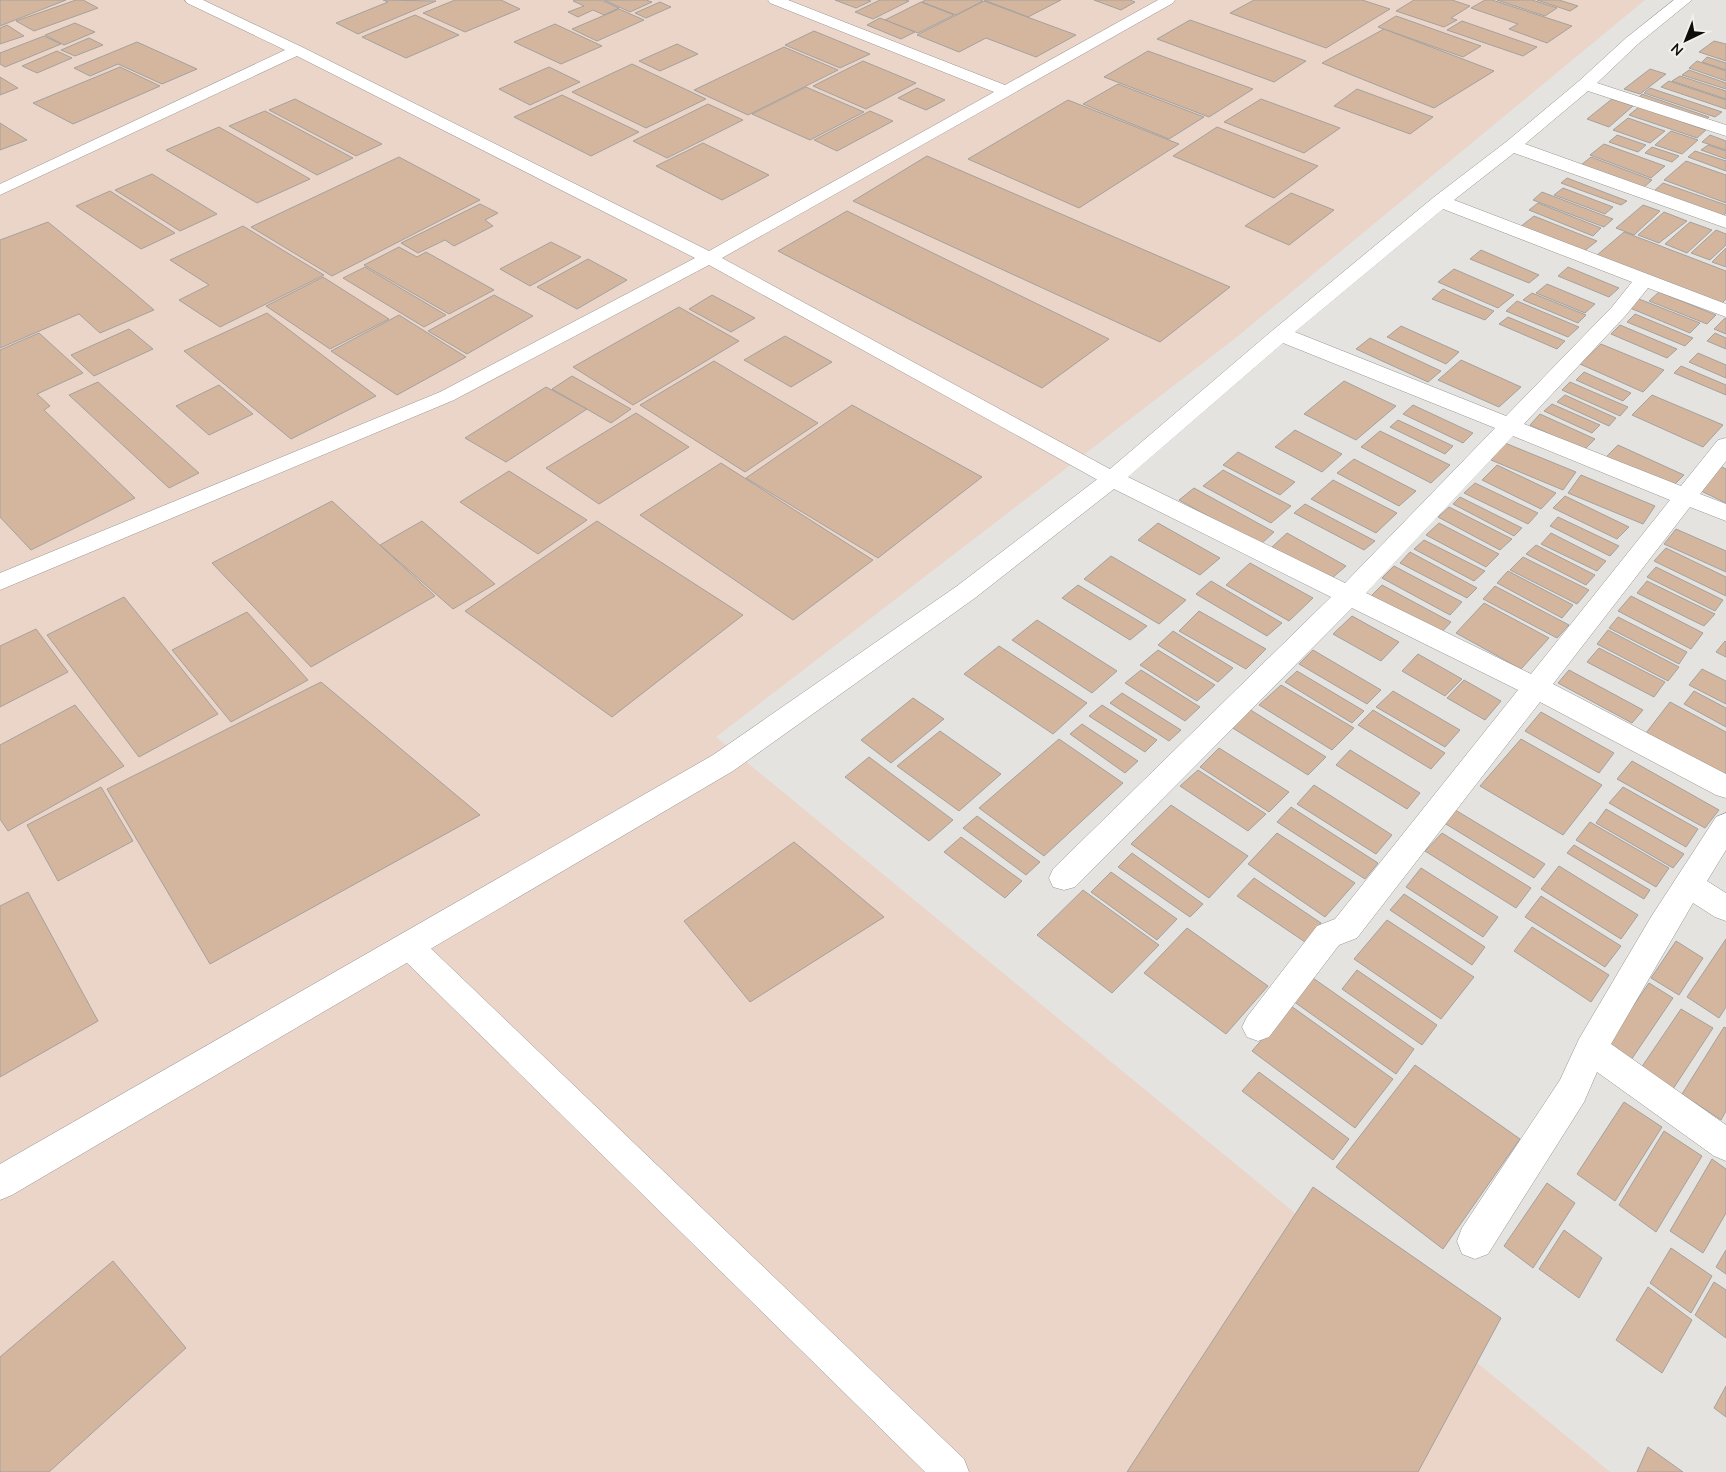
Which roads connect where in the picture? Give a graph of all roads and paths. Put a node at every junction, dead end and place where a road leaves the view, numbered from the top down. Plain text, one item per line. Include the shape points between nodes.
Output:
1 (192, 0) edge
2 (775, 0) edge
3 (1168, 0) edge
4 (1684, 0) edge
5 (297, 50) junction
6 (1585, 85) junction
7 (1006, 91) junction
8 (1726, 130) edge
9 (1512, 146) junction
10 (0, 190) edge
11 (1440, 201) junction
12 (1726, 222) edge
13 (709, 258) junction
14 (1644, 280) junction
15 (1726, 311) edge
16 (1280, 334) junction
17 (1510, 425) junction
18 (1726, 445) edge
19 (1112, 479) junction
20 (1684, 498) junction
21 (1726, 513) edge
22 (0, 582) edge
23 (1349, 595) junction
24 (1535, 686) junction
25 (1726, 787) edge
26 (1726, 825) edge
27 (1064, 878) dead end
28 (1688, 885) junction
29 (1726, 908) edge
30 (409, 946) junction
31 (1258, 1027) dead end
32 (1591, 1049) junction
33 (1726, 1145) edge
34 (0, 1183) edge
35 (1475, 1242) dead end
36 (952, 1472) edge

1 - 5 lane
2 - 7 lane
3 - 7 lane
4 - 6 street via 1632,41
5 - 10 lane
5 - 13 lane
6 - 8 street
6 - 9 street
7 - 13 lane
9 - 11 street
9 - 12 street
11 - 14 street
11 - 16 street
13 - 19 lane
13 - 22 lane via 447,396
14 - 15 street
14 - 17 street via 1619,311
16 - 17 street
16 - 19 street
17 - 20 street
17 - 23 street
18 - 20 street
19 - 23 street
19 - 30 street via 966,592 723,763
20 - 21 street
20 - 24 street
23 - 24 street
23 - 27 street
24 - 25 street
24 - 31 street via 1346,929 1328,935
26 - 28 street
28 - 29 street
28 - 32 street
30 - 34 street
30 - 36 lane
32 - 33 street
32 - 35 street via 1572,1091

